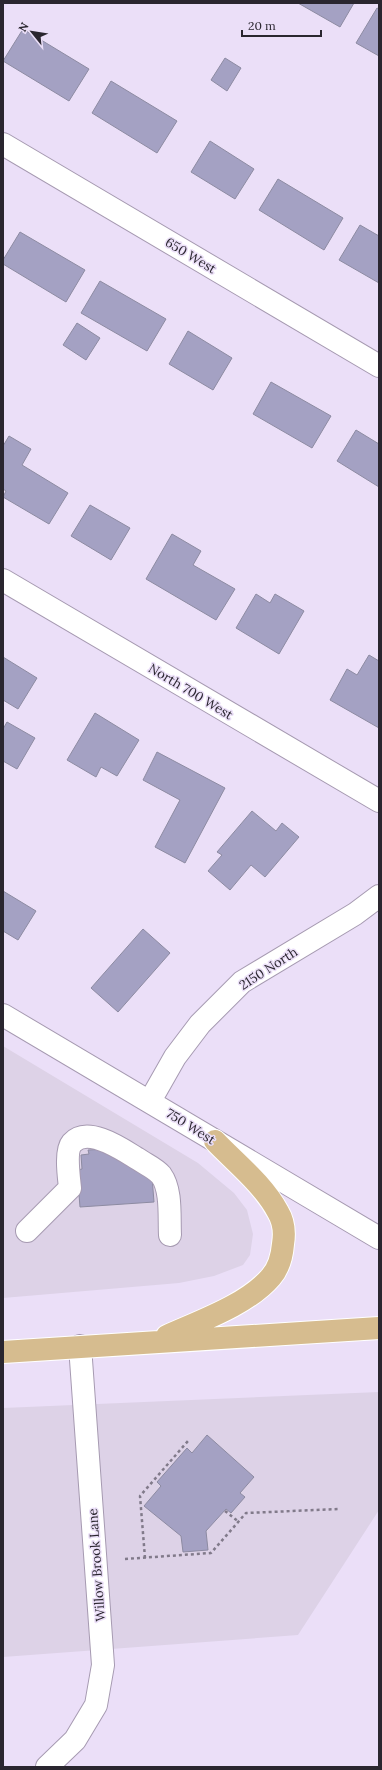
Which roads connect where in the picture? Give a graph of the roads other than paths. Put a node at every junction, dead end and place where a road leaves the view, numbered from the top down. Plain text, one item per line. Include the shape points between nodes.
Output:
1 (3, 144) edge
2 (379, 366) edge
3 (3, 580) edge
4 (379, 801) edge
5 (379, 896) edge
6 (3, 1015) edge
7 (150, 1101) junction
8 (215, 1141) junction
9 (27, 1231) dead end
10 (170, 1235) dead end
11 (379, 1238) edge
12 (379, 1328) edge
13 (156, 1342) junction
14 (80, 1346) junction
15 (3, 1352) edge
16 (47, 1767) edge

1 - 2 street, 650 West
3 - 4 street, North 700 West
5 - 7 street, 2150 North via 355,914 242,982 200,1024 175,1057
6 - 7 street, 750 West
7 - 8 street, 750 West
8 - 11 street, 750 West
8 - 13 main road via 264,1192 278,1212 285,1230 282,1258 271,1277 245,1298
9 - 10 street via 70,1188 68,1151 78,1139 90,1137 111,1142 161,1175 167,1193
12 - 13 main road
13 - 14 main road
14 - 15 main road
14 - 16 street, Willow Brook Lane via 104,1665 96,1705 75,1740

